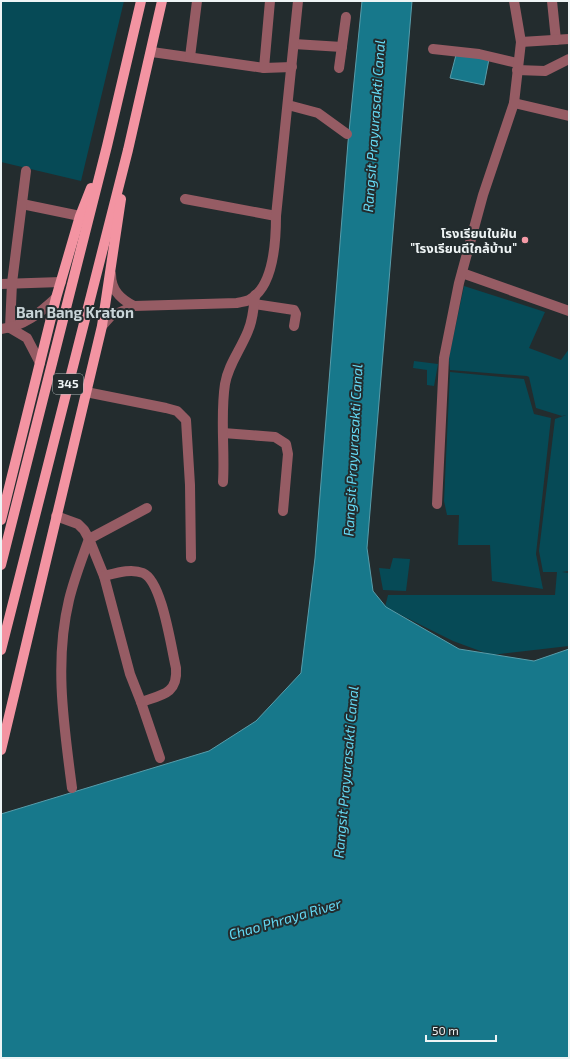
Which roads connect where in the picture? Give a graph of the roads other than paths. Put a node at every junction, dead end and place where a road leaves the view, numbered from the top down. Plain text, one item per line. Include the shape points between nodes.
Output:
1 (141, 1) edge
2 (162, 1) edge
3 (197, 1) edge
4 (270, 1) edge
5 (298, 1) edge
6 (514, 1) edge
7 (552, 1) edge
8 (346, 17) dead end
9 (569, 39) edge
10 (556, 40) junction
11 (520, 42) junction
12 (294, 44) junction
13 (342, 47) junction
14 (433, 49) dead end
15 (152, 52) junction
16 (190, 57) junction
17 (569, 59) edge
18 (292, 66) junction
19 (517, 67) junction
20 (264, 68) junction
21 (339, 68) dead end
22 (514, 103) junction
23 (288, 104) junction
24 (569, 116) edge
25 (347, 134) dead end
26 (107, 146) junction
27 (128, 150) junction
28 (26, 171) dead end
29 (184, 198) dead end
30 (22, 204) junction
31 (80, 216) junction
32 (276, 216) junction
33 (112, 265) junction
34 (462, 273) junction
35 (61, 282) junction
36 (12, 283) junction
37 (1, 284) edge
38 (56, 298) junction
39 (254, 300) junction
40 (134, 306) junction
41 (569, 311) edge
42 (102, 326) junction
43 (294, 326) dead end
44 (5, 328) edge
45 (40, 363) junction
46 (86, 392) junction
47 (224, 433) junction
48 (223, 482) dead end
49 (437, 504) dead end
50 (147, 508) dead end
51 (283, 511) dead end
52 (56, 516) junction
53 (1, 520) edge
54 (89, 540) junction
55 (191, 558) dead end
56 (1, 565) edge
57 (104, 576) junction
58 (1, 650) edge
59 (141, 702) junction
60 (1, 750) edge
61 (160, 758) dead end
62 (72, 788) dead end

1 - 26 main road, 345
2 - 15 main road, 345
3 - 16 street
4 - 20 street
5 - 12 street
6 - 11 street
7 - 10 street
8 - 13 street
9 - 10 street
10 - 11 street
11 - 19 street
12 - 13 street
12 - 18 street
13 - 21 street
14 - 19 street via 479,54
15 - 16 street
15 - 27 main road, 345
16 - 20 street
17 - 19 street via 545,71
18 - 20 street
18 - 23 street
19 - 22 street
22 - 24 street
22 - 34 street via 483,196
23 - 25 street via 318,113
23 - 32 street
26 - 31 main road
26 - 56 main road, 345
27 - 33 main road
27 - 58 main road, 345
28 - 30 street
29 - 32 street
30 - 31 street
30 - 36 street
31 - 35 main road
32 - 39 street via 276,245 266,278
33 - 40 street via 111,282 116,293
33 - 42 main road
34 - 41 street
34 - 49 street via 444,358
35 - 36 street
35 - 38 main road
36 - 37 street
36 - 44 street
38 - 44 street via 38,315
38 - 45 main road
39 - 40 street via 237,303
39 - 43 street via 294,310
39 - 47 street via 249,329 229,368 225,385
40 - 42 street via 111,316
42 - 46 main road
44 - 45 street via 27,338
45 - 53 main road
46 - 52 main road
46 - 55 street via 178,411 186,420
47 - 48 street
47 - 51 street via 275,438 286,444 288,454
50 - 54 street
52 - 54 street via 78,524
52 - 60 main road
54 - 57 street
54 - 62 street via 68,601 63,635 60,692
57 - 59 street via 130,674
57 - 59 street via 124,571 143,572 152,579 160,600 177,677 166,694
59 - 61 street

